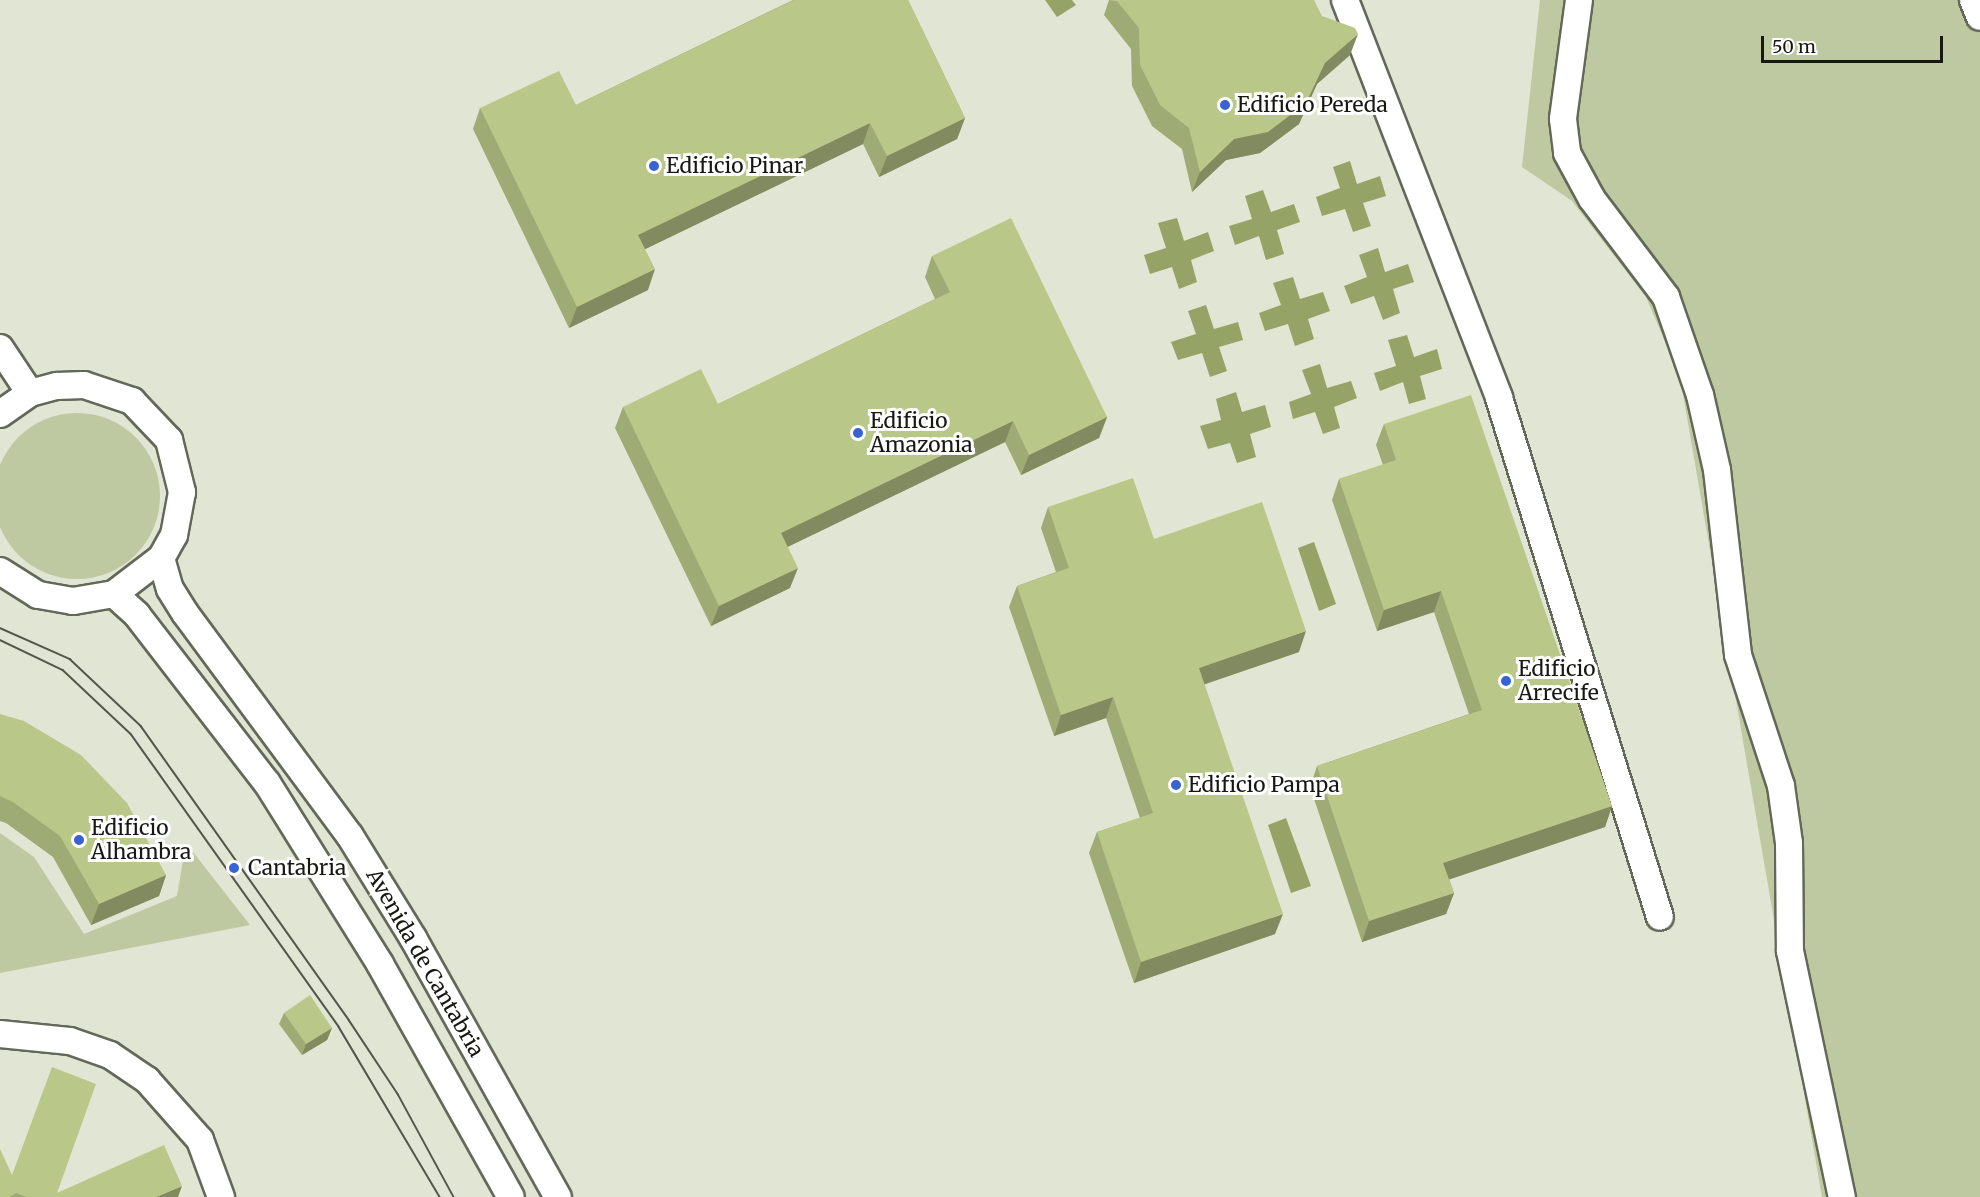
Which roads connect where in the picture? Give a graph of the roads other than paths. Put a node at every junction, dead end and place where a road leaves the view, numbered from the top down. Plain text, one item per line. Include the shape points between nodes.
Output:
1 (1345, 0) edge
2 (1579, 0) edge
3 (1973, 0) edge
4 (1980, 17) edge
5 (0, 348) edge
6 (30, 393) junction
7 (0, 414) edge
8 (161, 558) junction
9 (0, 571) edge
10 (114, 594) junction
11 (1660, 917) dead end
12 (0, 1034) edge
13 (221, 1197) edge
14 (511, 1197) edge
15 (558, 1197) edge
16 (1842, 1197) edge

1 - 11 street via 1499,398
2 - 16 street via 1563,119 1567,153 1592,199 1666,297 1700,395 1717,470 1738,655 1781,786 1789,843 1790,951
3 - 4 street
5 - 6 street
6 - 7 street
6 - 8 street via 84,385 132,401 169,440 182,492 174,535
8 - 10 street
8 - 15 street, Avenida de Cantabria via 170,589 185,614 330,809 407,928
9 - 10 street via 38,595 73,602
10 - 14 street, Avenida de Cantabria via 137,615 267,783 380,964
12 - 13 street via 70,1041 110,1055 147,1080 200,1140

